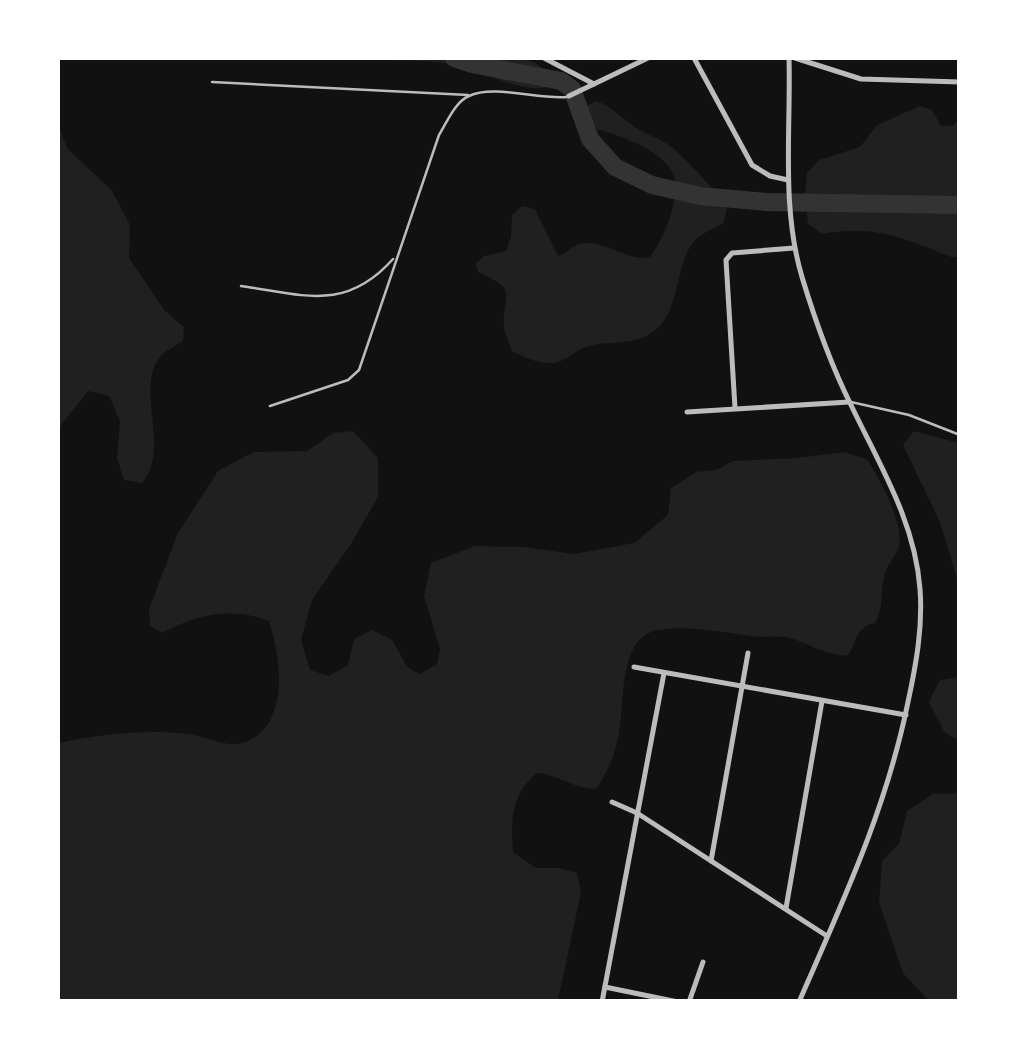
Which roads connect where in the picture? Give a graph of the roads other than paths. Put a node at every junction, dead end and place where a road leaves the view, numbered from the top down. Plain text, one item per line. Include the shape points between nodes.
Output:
1 (544, 58) edge
2 (648, 58) edge
3 (694, 58) edge
4 (792, 58) edge
5 (212, 82) dead end
6 (960, 82) edge
7 (596, 85) junction
8 (469, 95) junction
9 (569, 96) joint
10 (789, 181) junction
11 (794, 248) junction
12 (394, 258) junction
13 (242, 286) dead end
14 (849, 402) junction
15 (270, 406) dead end
16 (735, 408) junction
17 (687, 412) dead end
18 (960, 435) edge
19 (748, 653) dead end
20 (634, 667) dead end
21 (664, 673) junction
22 (743, 688) junction
23 (822, 701) junction
24 (906, 715) junction
25 (612, 802) dead end
26 (637, 813) junction
27 (711, 861) junction
28 (786, 908) junction
29 (828, 936) junction
30 (703, 962) dead end
31 (605, 987) junction
32 (602, 1002) edge
33 (678, 1002) edge
34 (689, 1002) edge
35 (799, 1002) edge

1 - 7 street
2 - 7 street
3 - 10 street via 752,165
4 - 6 street via 861,80
4 - 10 street
5 - 8 lane
7 - 9 street
8 - 9 lane
8 - 12 lane via 439,135
10 - 11 street
11 - 14 street
11 - 16 street via 728,255
12 - 13 lane via 374,281 350,293 314,296
12 - 15 lane via 359,370 348,380
14 - 16 street
14 - 18 lane via 909,414
14 - 24 street via 912,542 920,629
16 - 17 street
19 - 22 street
20 - 21 street
21 - 22 street
21 - 26 street
22 - 23 street
22 - 27 street
23 - 24 street
23 - 28 street
24 - 29 street via 876,825
25 - 26 street
26 - 27 street
26 - 31 street
27 - 28 street
28 - 29 street
29 - 35 street
30 - 34 street
31 - 32 street
31 - 33 street

